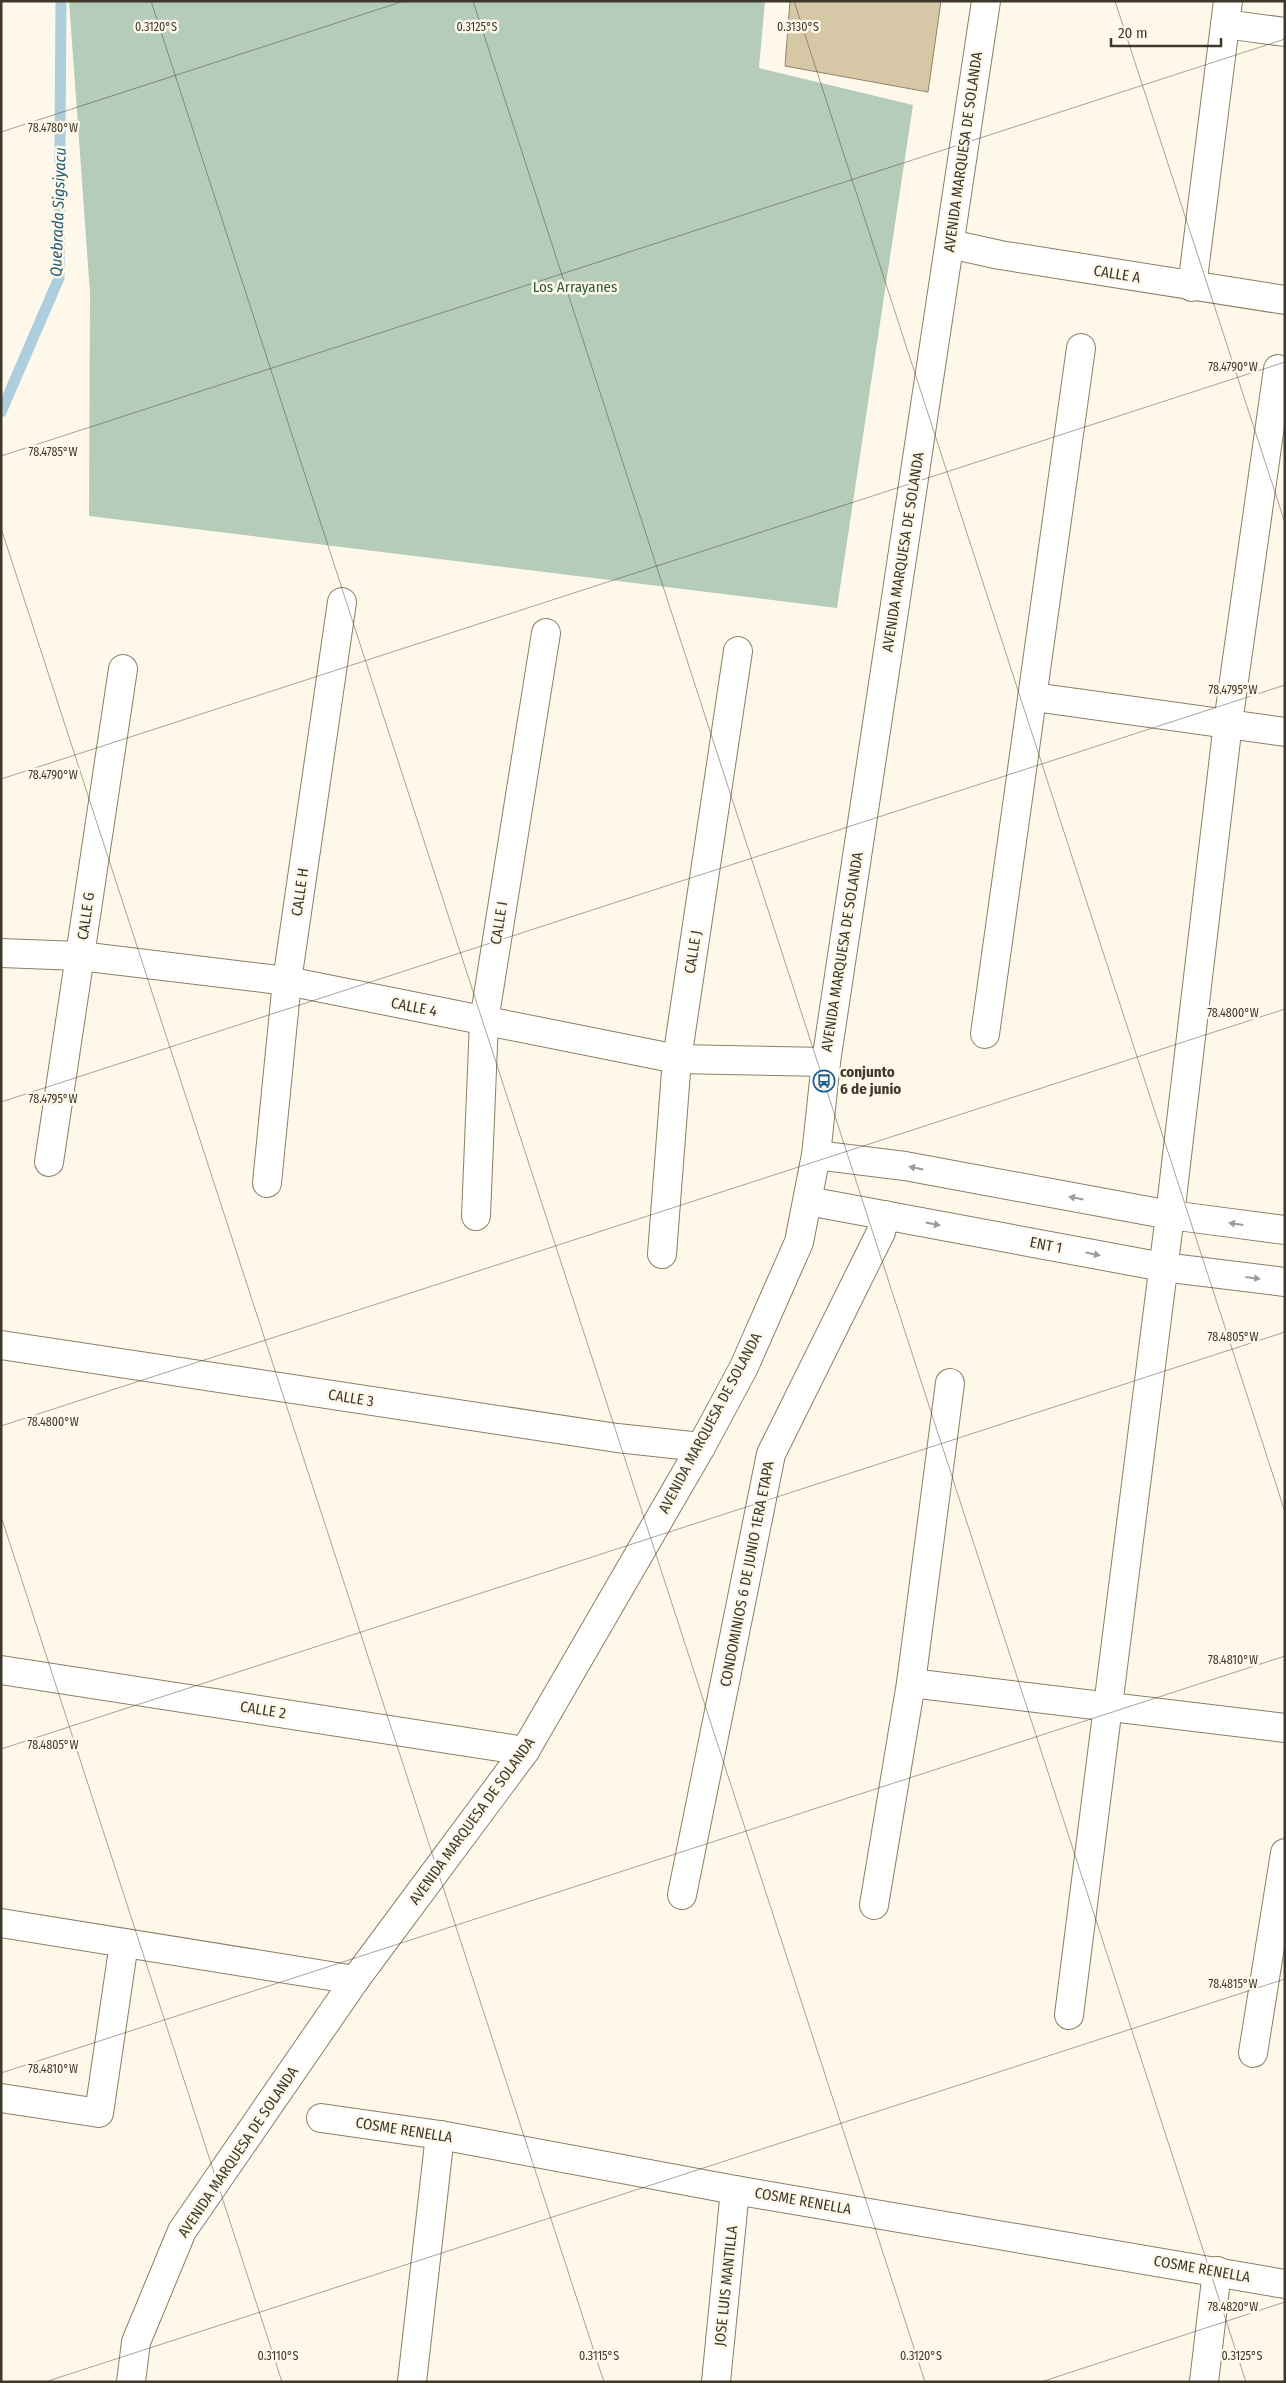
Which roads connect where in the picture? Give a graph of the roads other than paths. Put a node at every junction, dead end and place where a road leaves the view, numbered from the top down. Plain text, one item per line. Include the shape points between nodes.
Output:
1 (986, 1) edge
2 (1227, 12) edge
3 (1285, 32) edge
4 (950, 244) junction
5 (1192, 287) junction
6 (1285, 300) edge
7 (1081, 348) dead end
8 (1278, 369) dead end
9 (342, 602) dead end
10 (546, 633) dead end
11 (738, 651) dead end
12 (123, 669) dead end
13 (1034, 697) junction
14 (1228, 723) junction
15 (1285, 732) edge
16 (1, 953) edge
17 (80, 956) junction
18 (287, 981) junction
19 (484, 1021) junction
20 (985, 1034) dead end
21 (677, 1059) junction
22 (826, 1062) junction
23 (816, 1155) junction
24 (49, 1162) dead end
25 (267, 1183) dead end
26 (808, 1201) junction
27 (885, 1215) junction
28 (1170, 1215) junction
29 (476, 1216) dead end
30 (1285, 1230) edge
31 (662, 1254) dead end
32 (1163, 1267) junction
33 (1285, 1282) edge
34 (1, 1345) edge
35 (950, 1383) dead end
36 (701, 1448) junction
37 (1, 1670) edge
38 (911, 1683) junction
39 (1108, 1706) junction
40 (1285, 1728) edge
41 (525, 1751) junction
42 (1285, 1853) edge
43 (682, 1895) dead end
44 (874, 1905) dead end
45 (1, 1923) edge
46 (124, 1943) junction
47 (355, 1980) junction
48 (1069, 2015) dead end
49 (1253, 2053) dead end
50 (1, 2098) edge
51 (321, 2118) dead end
52 (440, 2134) junction
53 (735, 2190) junction
54 (1217, 2271) junction
55 (1285, 2284) edge
56 (131, 2382) edge
57 (412, 2382) edge
58 (716, 2382) edge
59 (1204, 2382) edge

1 - 4 street, AVENIDA MARQUESA DE SOLANDA
2 - 3 street
2 - 5 street
4 - 5 street, CALLE A
4 - 22 street, AVENIDA MARQUESA DE SOLANDA
5 - 6 street, CALLE A
7 - 13 street
8 - 14 street
9 - 18 street, CALLE H
10 - 19 street, CALLE I
11 - 21 street, CALLE J
12 - 17 street, CALLE G
13 - 14 street
13 - 20 street
14 - 15 street
14 - 28 street
16 - 17 street, CALLE 4
17 - 18 street, CALLE 4
17 - 24 street, CALLE G
18 - 19 street, CALLE 4
18 - 25 street, CALLE H
19 - 21 street, CALLE 4
19 - 29 street, CALLE I
21 - 22 street, CALLE 4
21 - 31 street, CALLE J
22 - 23 street, AVENIDA MARQUESA DE SOLANDA
23 - 26 street, AVENIDA MARQUESA DE SOLANDA
28 -> 23 street via 905,1166
26 - 27 street, ENT 1
26 - 36 street, AVENIDA MARQUESA DE SOLANDA via 799,1242 744,1367
27 -> 32 street, ENT 1
27 - 43 street, CONDOMINIOS 6 DE JUNIO 1ERA ETAPA via 881,1232 771,1454
30 -> 28 street
28 - 32 street
32 -> 33 street, ENT 1
32 - 39 street
34 - 36 street, CALLE 3
35 - 38 street
36 - 41 street, AVENIDA MARQUESA DE SOLANDA
37 - 41 street, CALLE 2
38 - 39 street
38 - 44 street
39 - 40 street
39 - 48 street
41 - 47 street, AVENIDA MARQUESA DE SOLANDA
42 - 49 street
45 - 46 street
46 - 47 street
46 - 50 street via 99,2113
47 - 56 street, AVENIDA MARQUESA DE SOLANDA via 182,2231 136,2342
51 - 52 street, COSME RENELLA
52 - 53 street, COSME RENELLA
52 - 57 street
53 - 54 street, COSME RENELLA
53 - 58 street, JOSE LUIS MANTILLA
54 - 55 street, COSME RENELLA
54 - 59 street

